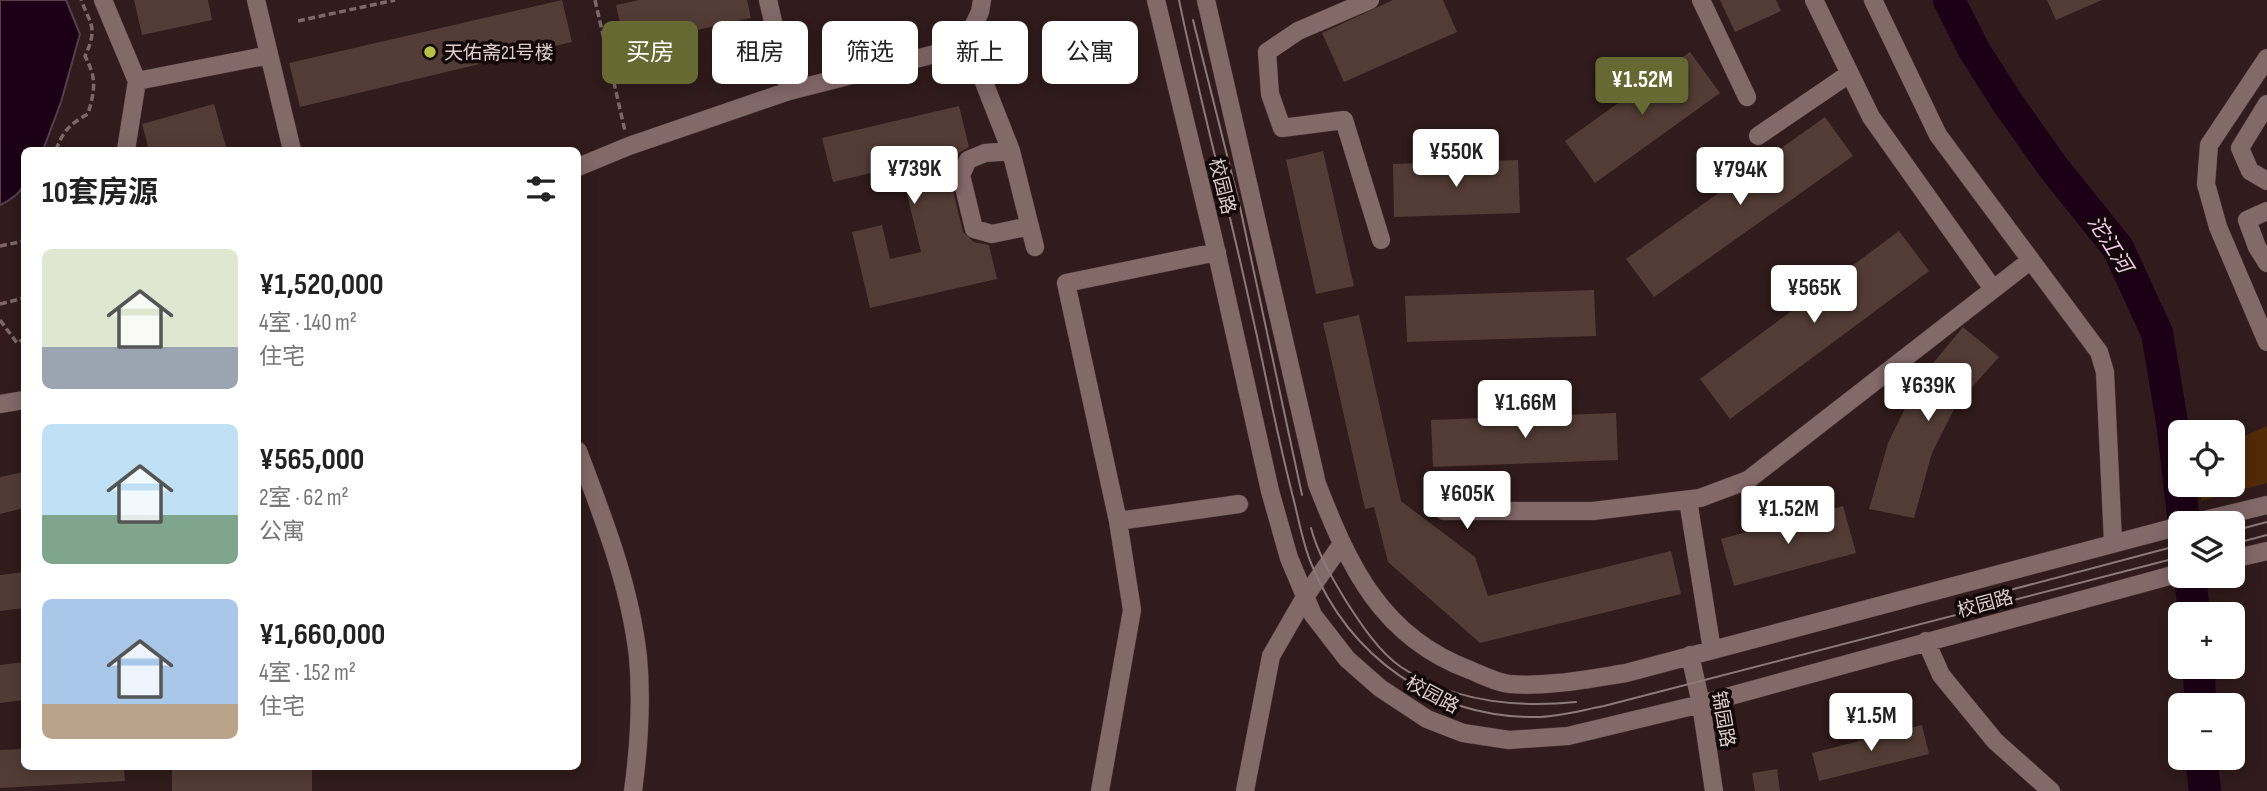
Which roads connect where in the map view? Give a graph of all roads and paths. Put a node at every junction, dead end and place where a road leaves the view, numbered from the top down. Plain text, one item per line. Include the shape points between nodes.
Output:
1 (81, 0) edge
2 (103, 0) edge
3 (256, 0) edge
4 (395, 0) edge
5 (595, 0) edge
6 (768, 0) edge
7 (982, 0) edge
8 (1156, 0) edge
9 (1206, 0) edge
10 (1370, 0) edge
11 (1701, 0) edge
12 (1814, 0) edge
13 (1873, 0) edge
14 (299, 21) dead end
15 (976, 21) edge
16 (269, 55) junction
17 (932, 55) edge
18 (2267, 58) edge
19 (1849, 74) junction
20 (137, 81) junction
21 (985, 84) edge
22 (789, 91) junction
23 (1747, 97) dead end
24 (2267, 104) edge
25 (1758, 136) dead end
26 (629, 146) junction
27 (57, 147) edge
28 (126, 147) edge
29 (291, 147) edge
30 (1012, 152) junction
31 (581, 166) edge
32 (2267, 181) edge
33 (2267, 211) edge
34 (1030, 226) junction
35 (1381, 240) dead end
36 (21, 242) edge
37 (0, 246) edge
38 (1035, 247) dead end
39 (1217, 253) junction
40 (2031, 260) junction
41 (2267, 263) edge
42 (1993, 289) junction
43 (21, 299) edge
44 (0, 304) edge
45 (0, 320) edge
46 (21, 341) edge
47 (2267, 342) edge
48 (21, 400) edge
49 (0, 404) edge
50 (581, 458) edge
51 (1688, 500) junction
52 (1239, 504) dead end
53 (2267, 505) edge
54 (1444, 511) dead end
55 (2244, 511) edge
56 (1118, 521) junction
57 (2168, 528) edge
58 (2113, 542) junction
59 (1341, 545) junction
60 (2267, 551) edge
61 (2245, 556) edge
62 (2168, 576) edge
63 (1305, 597) junction
64 (1926, 641) junction
65 (1712, 650) junction
66 (1690, 655) junction
67 (1701, 704) junction
68 (633, 791) edge
69 (1100, 791) edge
70 (1245, 791) edge
71 (1714, 791) edge
72 (2051, 791) edge

1 - 27 path via 91,18 92,40 85,56 95,76 93,97 88,114 72,123
2 - 20 street
3 - 16 street
4 - 14 path
5 - 26 path
6 - 22 street
7 - 15 street
8 - 39 street, 校园路
9 - 59 street, 校园路 via 1317,484
10 - 35 street via 1298,32 1267,52 1270,94 1282,128 1344,120
11 - 23 street
12 - 19 street
13 - 40 street via 1938,135
16 - 20 street
16 - 29 street
17 - 22 street
18 - 47 street via 2209,145 2206,184 2218,227
19 - 25 street
19 - 42 street via 1871,117
20 - 28 street
21 - 30 street
22 - 26 street
24 - 32 street via 2240,148 2250,171
26 - 31 street
30 - 34 street
30 - 34 street via 985,153 968,160 961,175 974,229 992,234
33 - 41 street via 2246,220
34 - 38 street
36 - 37 path
39 - 56 street via 1066,283
39 - 63 street, 校园路 via 1270,492
40 - 42 street
40 - 58 street via 2099,352 2105,372
42 - 51 street via 1748,480
43 - 44 path
45 - 46 path via 17,343
48 - 49 street
50 - 68 street via 631,614 638,657
51 - 54 street via 1593,511
51 - 65 street
52 - 56 street
53 - 55 street
56 - 69 street via 1132,610
57 - 58 street, 校园路
58 - 65 street, 校园路
59 - 63 street
59 - 66 street, 校园路 via 1367,590 1399,628 1451,663 1507,684 1571,682
60 - 61 street
62 - 64 street, 校园路
63 - 67 street, 校园路 via 1347,659 1380,688 1427,719 1463,733 1509,740 1568,736
63 - 70 street via 1271,656
64 - 67 street, 校园路
64 - 72 street via 1941,675 1996,741
65 - 66 street, 校园路
66 - 67 street, 锦园路
67 - 71 street, 锦园路

